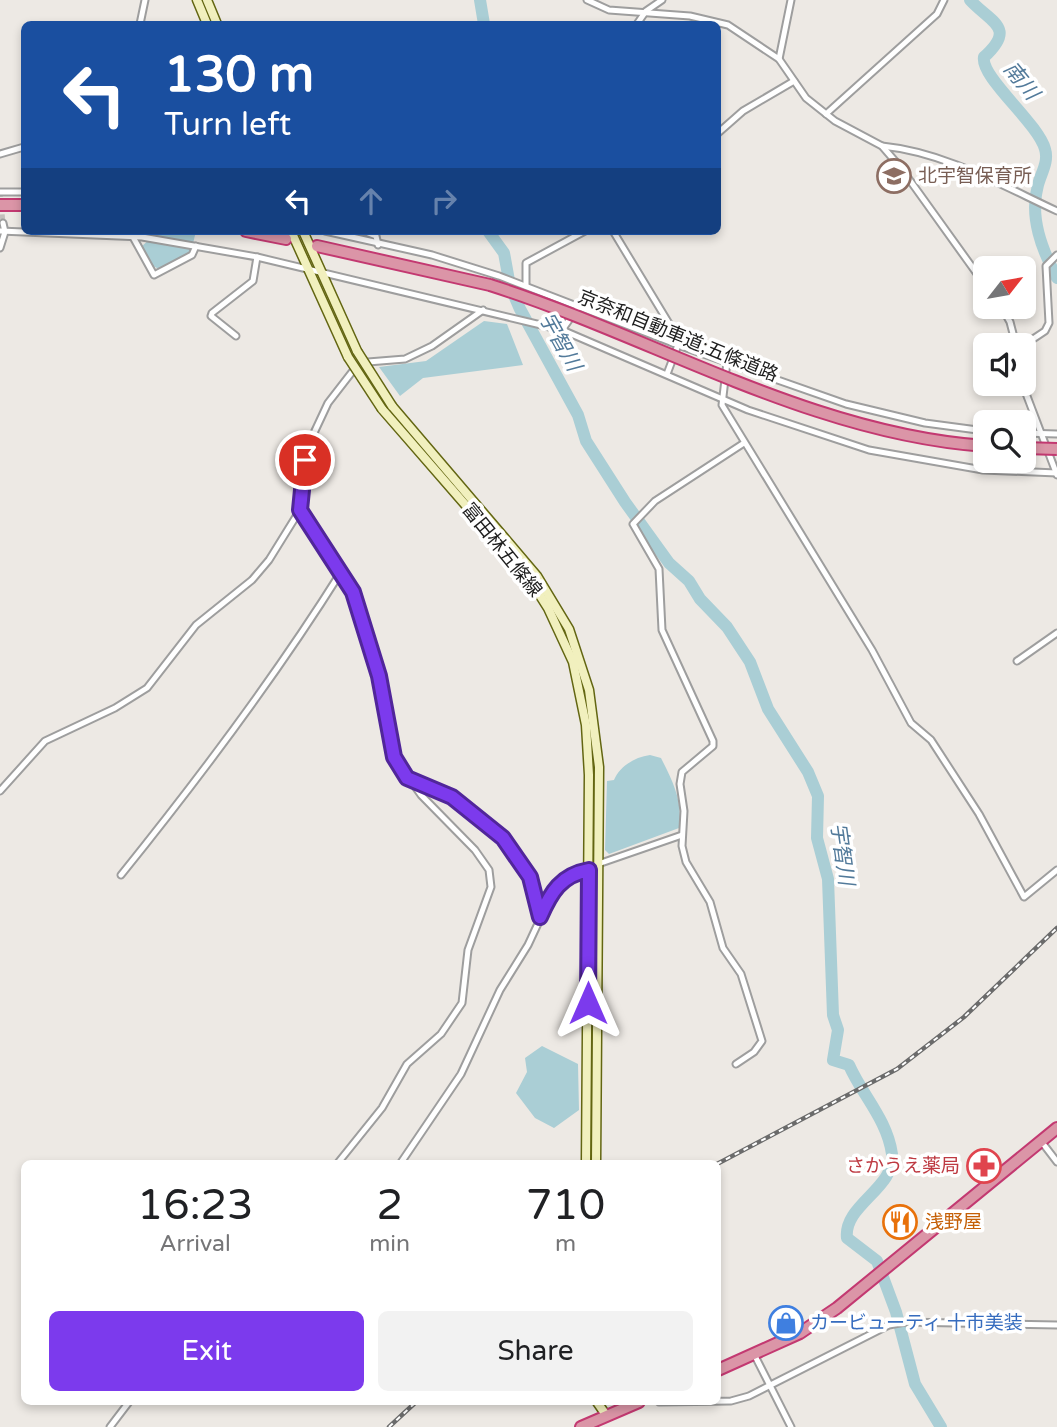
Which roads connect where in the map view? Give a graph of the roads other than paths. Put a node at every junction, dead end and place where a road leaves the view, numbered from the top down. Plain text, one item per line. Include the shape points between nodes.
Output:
1 (145, 0) edge
2 (197, 0) edge
3 (207, 0) edge
4 (587, 0) edge
5 (662, 0) edge
6 (791, 0) edge
7 (944, 0) edge
8 (646, 11) junction
9 (141, 21) edge
10 (206, 21) edge
11 (216, 21) edge
12 (639, 21) edge
13 (705, 21) edge
14 (721, 24) edge
15 (779, 59) junction
16 (794, 81) junction
17 (826, 114) junction
18 (721, 130) edge
19 (882, 146) junction
20 (21, 148) edge
21 (0, 154) edge
22 (0, 192) edge
23 (21, 192) edge
24 (0, 205) edge
25 (21, 205) edge
26 (1057, 211) edge
27 (3, 223) dead end
28 (2, 232) edge
29 (21, 232) edge
30 (106, 235) edge
31 (289, 235) edge
32 (305, 235) edge
33 (340, 235) edge
34 (373, 235) edge
35 (578, 235) edge
36 (615, 235) edge
37 (133, 237) junction
38 (378, 245) junction
39 (196, 246) junction
40 (317, 246) dead end
41 (0, 248) edge
42 (1057, 255) edge
43 (257, 257) junction
44 (973, 268) edge
45 (309, 269) junction
46 (321, 273) junction
47 (526, 286) junction
48 (579, 306) junction
49 (483, 310) junction
50 (562, 330) junction
51 (236, 336) dead end
52 (1036, 337) edge
53 (678, 345) junction
54 (727, 362) junction
55 (667, 374) junction
56 (1027, 396) edge
57 (721, 398) junction
58 (973, 429) edge
59 (1036, 432) edge
60 (1041, 432) junction
61 (1057, 434) edge
62 (744, 443) junction
63 (973, 444) edge
64 (1036, 448) edge
65 (1057, 449) edge
66 (1057, 474) edge
67 (300, 510) junction
68 (341, 572) junction
69 (1057, 634) edge
70 (1017, 661) dead end
71 (407, 778) junction
72 (0, 791) edge
73 (682, 835) junction
74 (599, 866) junction
75 (589, 870) junction
76 (1057, 870) edge
77 (121, 875) dead end
78 (540, 917) junction
79 (736, 1064) dead end
80 (1057, 1128) edge
81 (1041, 1141) junction
82 (340, 1160) edge
83 (403, 1160) edge
84 (586, 1160) edge
85 (596, 1160) edge
86 (1057, 1162) edge
87 (1057, 1325) edge
88 (754, 1354) junction
89 (721, 1369) edge
90 (769, 1388) junction
91 (721, 1401) edge
92 (127, 1405) edge
93 (599, 1405) edge
94 (605, 1405) edge
95 (631, 1405) edge
96 (606, 1415) junction
97 (110, 1427) edge
98 (581, 1427) edge
99 (791, 1427) edge

1 - 9 street
2 - 10 main road
3 - 11 main road
4 - 8 street via 609,10
5 - 8 street
6 - 15 street
7 - 17 street via 937,14
8 - 12 street
8 - 13 street
14 - 15 street
15 - 16 street
16 - 17 street
16 - 18 street via 743,111
17 - 19 street
19 - 26 street via 937,157
19 - 44 street
20 - 21 street
22 - 23 street
24 - 25 highway
27 - 28 street
28 - 29 street
28 - 41 street
30 - 37 street
31 - 45 main road, 富田林五條線
32 - 46 main road, 富田林五條線
33 - 38 street
34 - 38 street
35 - 47 street via 526,263
36 - 53 street
37 - 39 street
37 - 39 street via 154,275 192,255
38 - 47 street via 432,256
39 - 43 street
40 - 63 highway, 京奈和自動車道;五條道路, bridge via 490,285 829,413
42 - 52 street via 1046,266 1049,323
43 - 45 street
43 - 51 street via 253,281 211,316
45 - 46 street
45 - 75 main road, 富田林五條線, bridge via 348,357 382,409 522,569 561,633 573,662 586,725
46 - 49 street
46 - 74 main road, 富田林五條線, bridge via 357,351 392,406 515,547 569,629 594,714
47 - 48 street
48 - 50 street
48 - 53 street
49 - 50 street
49 - 67 street via 405,359 368,362 352,372 328,403 313,435 305,460
50 - 55 street
53 - 54 street
53 - 55 street
54 - 57 street
54 - 58 street via 846,404
55 - 57 street
56 - 60 street
57 - 62 street
57 - 66 street via 869,450 983,470
59 - 60 street
60 - 61 street
60 - 66 street
62 - 73 street via 655,501 633,524 659,569 662,630 713,741 713,746 682,772
62 - 76 street via 872,650 911,723 931,740 979,814 1024,897
64 - 65 highway, bridge
67 - 68 street
67 - 72 street via 252,580 196,625 147,688 46,741
68 - 71 street via 353,592 376,666 394,757
68 - 77 street via 270,684
69 - 70 street
71 - 78 street via 452,797 503,838 530,877
71 - 82 street via 475,850 489,870 491,894 468,950 462,1003 441,1034 407,1064 382,1108
73 - 74 street
73 - 79 street via 686,862 710,902 723,948 741,974 762,1041
74 - 75 street
74 - 85 main road, 富田林五條線
75 - 78 street via 575,872 556,885
75 - 84 main road, 富田林五條線
78 - 83 street via 461,1073
80 - 81 highway
81 - 86 street
81 - 88 highway via 881,1274 800,1333
87 - 90 street via 889,1325
88 - 89 highway
88 - 90 street
90 - 91 street
90 - 99 street
92 - 97 street
93 - 96 main road
94 - 96 main road
95 - 96 highway
96 - 98 highway

